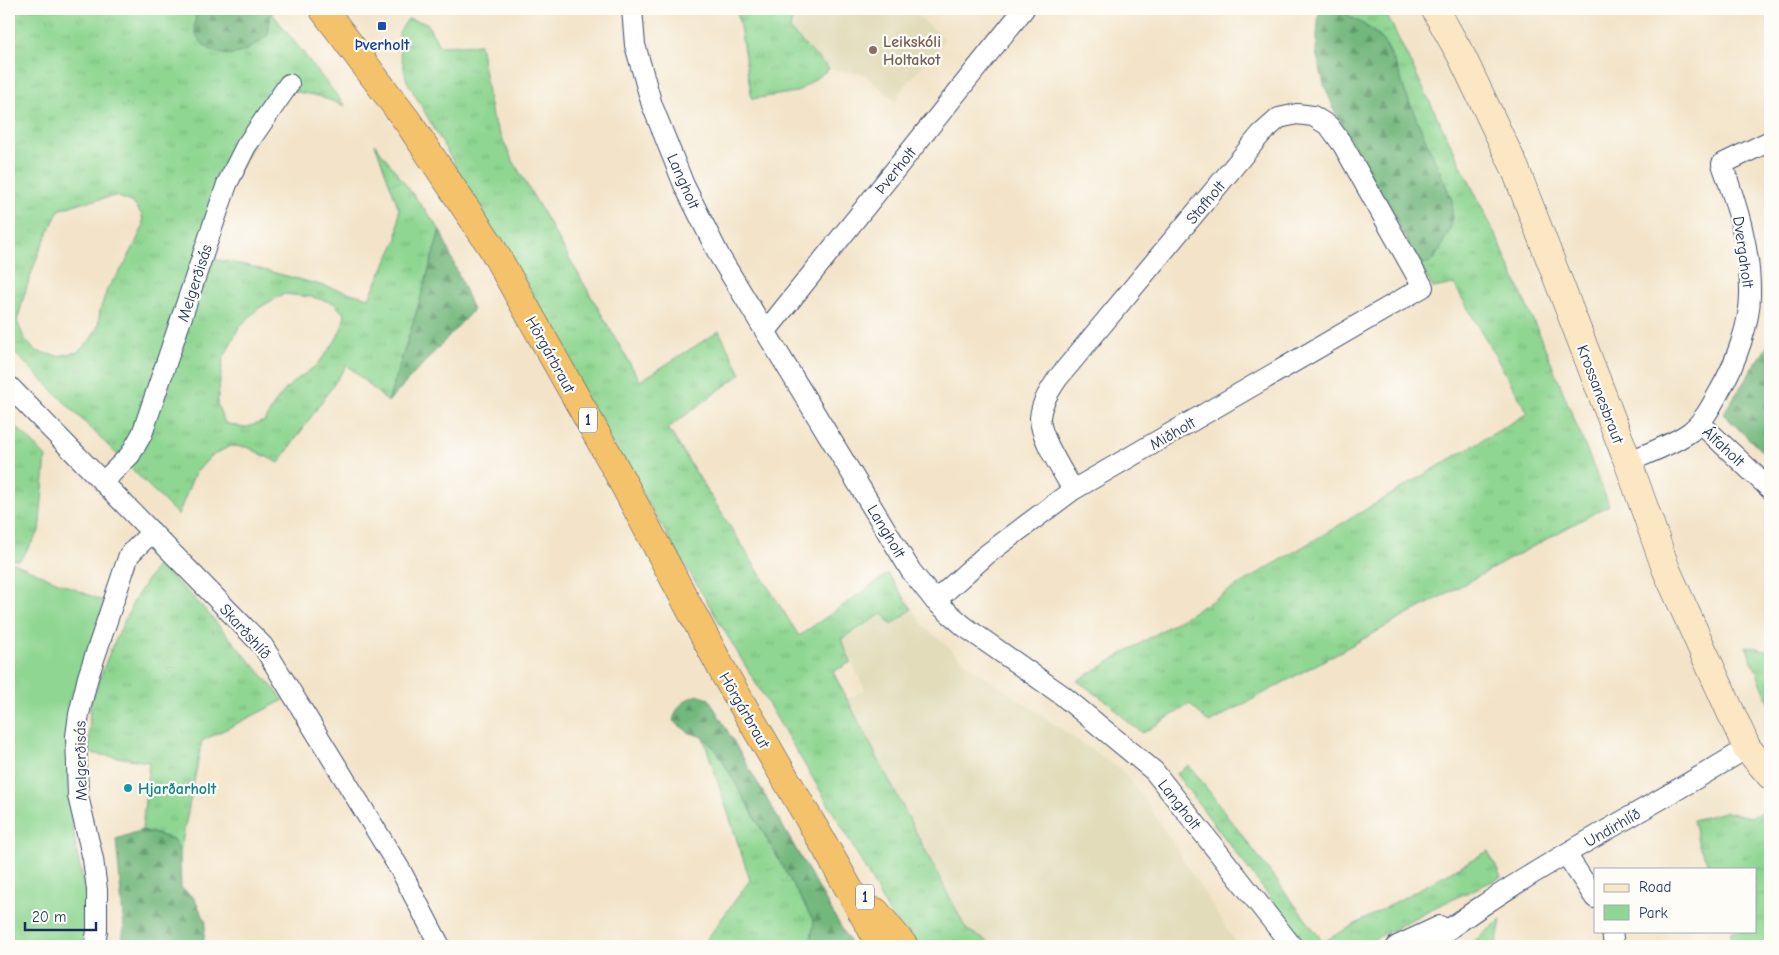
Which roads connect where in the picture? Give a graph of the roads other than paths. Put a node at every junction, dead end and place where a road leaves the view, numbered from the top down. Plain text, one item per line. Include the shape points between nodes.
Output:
1 (323, 9) edge
2 (632, 9) edge
3 (1024, 9) edge
4 (1436, 9) edge
5 (289, 84) dead end
6 (1770, 141) edge
7 (1424, 287) joint
8 (766, 332) junction
9 (9, 386) edge
10 (1700, 423) junction
11 (1628, 462) junction
12 (103, 482) junction
13 (1770, 489) edge
14 (1073, 490) junction
15 (152, 532) junction
16 (935, 601) junction
17 (1747, 748) junction
18 (1770, 775) edge
19 (826, 848) junction
20 (1566, 854) junction
21 (1594, 896) edge
22 (1478, 908) junction
23 (1612, 932) edge
24 (95, 946) edge
25 (440, 946) edge
26 (882, 946) edge
27 (904, 946) edge
28 (1292, 946) edge
29 (1397, 946) edge
30 (1426, 946) edge
31 (1614, 946) edge

1 - 19 highway, Hörgárbraut / 1 via 408,122 491,246 611,460 725,675
2 - 8 street, Langholt via 634,45 652,105 684,185 720,256
3 - 8 street, Þverholt
4 - 11 street, Krossanesbraut via 1515,168
5 - 12 street, Melgerðisás via 246,146 227,184 142,434 130,455
6 - 10 street, Dvergaholt via 1722,164 1738,208 1750,291 1747,319 1738,350 1726,381
7 - 14 street, Miðholt
7 - 14 street, Stafholt via 1329,126 1313,116 1297,114 1279,118 1230,172 1046,396 1040,418 1047,442
8 - 16 street, Langholt via 911,571
9 - 12 street, Skarðshlíð
10 - 11 street, Dvergaholt via 1688,433
10 - 13 street, Álfaholt
11 - 17 street, Krossanesbraut via 1666,569
12 - 15 street, Skarðshlíð
14 - 16 street, Miðholt via 986,555
15 - 24 street, Melgerðisás via 129,555 79,714 76,736 78,796 97,890
15 - 25 street, Skarðshlíð via 263,646 401,871
16 - 28 street, Langholt via 965,627 1062,695 1154,771
17 - 18 street, Krossanesbraut
17 - 20 street, Undirhlíð
19 - 26 highway, Hörgárbraut / 1
19 - 27 highway, Hörgárbraut / 1
20 - 21 street
20 - 22 street, Undirhlíð
22 - 29 street, Undirhlíð
22 - 30 street, Undirhlíð
23 - 31 street

